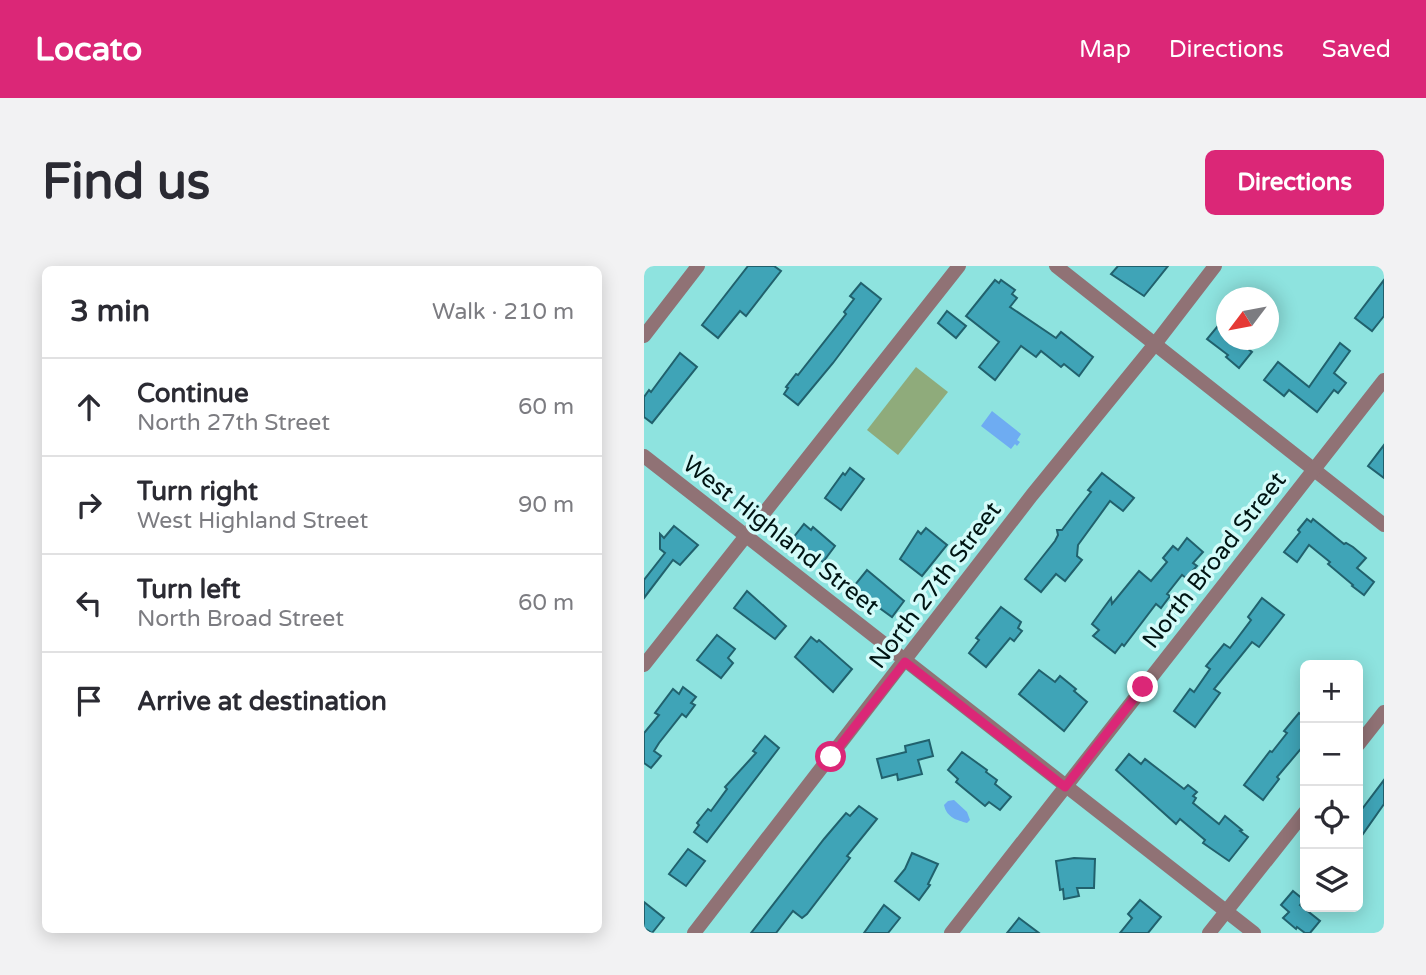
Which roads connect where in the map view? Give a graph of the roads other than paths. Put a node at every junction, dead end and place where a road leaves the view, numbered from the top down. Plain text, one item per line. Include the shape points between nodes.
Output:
1 (698, 266) edge
2 (959, 266) edge
3 (1056, 266) edge
4 (1215, 266) edge
5 (644, 336) edge
6 (1155, 344) junction
7 (1384, 380) edge
8 (644, 456) edge
9 (1314, 469) junction
10 (1384, 524) edge
11 (747, 534) junction
12 (905, 662) junction
13 (644, 665) edge
14 (1384, 712) edge
15 (1363, 739) edge
16 (1065, 787) junction
17 (1300, 818) edge
18 (1226, 911) junction
19 (694, 933) edge
20 (951, 933) edge
21 (1209, 933) edge
22 (1254, 933) edge

1 - 5 street
2 - 11 street
3 - 6 street
4 - 6 street, North 27th Street
6 - 9 street
6 - 12 street, North 27th Street
7 - 9 street, North Broad Street
8 - 11 street, West Highland Street
9 - 10 street
9 - 16 street, North Broad Street
11 - 12 street, West Highland Street
11 - 13 street
12 - 16 street, West Highland Street
12 - 19 street, North 27th Street
14 - 15 street
16 - 18 street, West Highland Street
16 - 20 street, North Broad Street
17 - 18 street
18 - 21 street
18 - 22 street, West Highland Street

